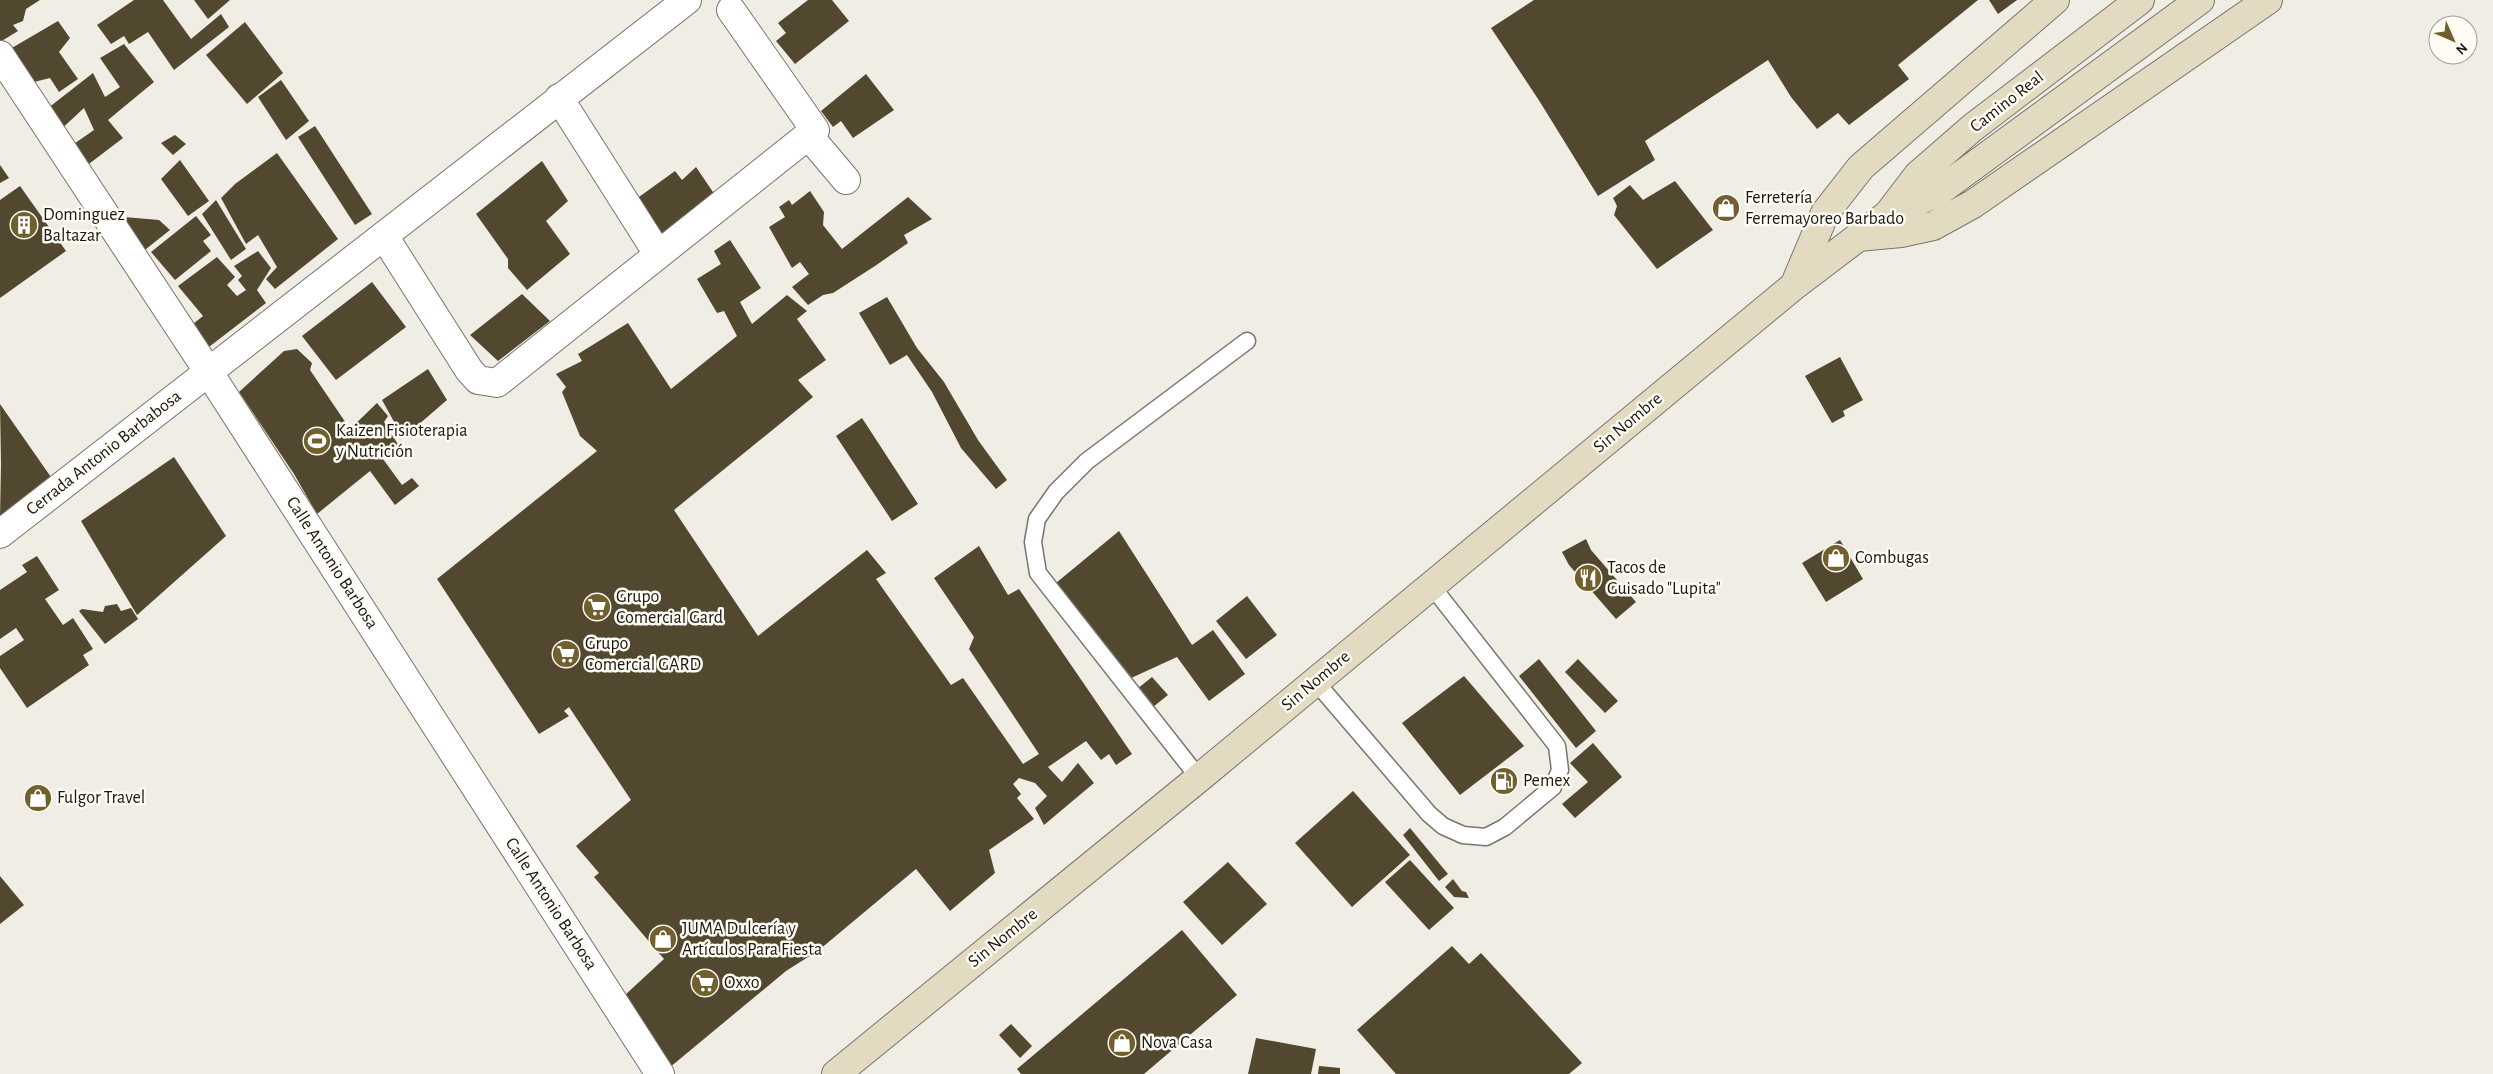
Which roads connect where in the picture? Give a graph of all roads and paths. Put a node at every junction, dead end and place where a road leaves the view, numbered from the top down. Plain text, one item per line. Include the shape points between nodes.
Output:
1 (687, 0) edge
2 (2055, 0) edge
3 (2140, 0) edge
4 (2200, 0) edge
5 (2268, 0) edge
6 (731, 10) dead end
7 (0, 55) edge
8 (559, 98) junction
9 (808, 135) junction
10 (846, 180) dead end
11 (1886, 216) junction
12 (384, 236) junction
13 (1858, 237) junction
14 (658, 254) junction
15 (1795, 285) junction
16 (1247, 341) dead end
17 (208, 371) junction
18 (0, 534) edge
19 (1431, 585) junction
20 (1316, 681) junction
21 (1199, 778) junction
22 (660, 1074) edge
23 (836, 1074) edge

1 - 8 street, Cerrada Antonio Barbabosa
2 - 15 main road via 1861,167 1825,213
3 - 11 main road, Camino Real via 1972,128 1918,175
4 - 11 main road via 1938,192
5 - 13 main road via 1973,204 1933,226
6 - 9 street via 815,130
7 - 17 street, Calle Antonio Barbosa
8 - 12 street, Cerrada Antonio Barbabosa
8 - 14 street
9 - 10 street
9 - 14 street
11 - 13 main road, Sin Nombre
12 - 14 street via 469,370 478,380 487,383 497,383
12 - 17 street, Cerrada Antonio Barbabosa
13 - 15 main road, Sin Nombre
15 - 19 main road, Sin Nombre
16 - 21 lane via 1087,461 1056,492 1037,519 1033,542 1038,572
17 - 18 street, Cerrada Antonio Barbabosa
17 - 22 street, Calle Antonio Barbosa
19 - 20 main road, Sin Nombre
19 - 20 lane via 1557,746 1560,770 1553,787 1542,798 1505,827 1486,837 1463,835 1443,826 1413,797
20 - 21 main road, Sin Nombre
21 - 23 main road, Sin Nombre

